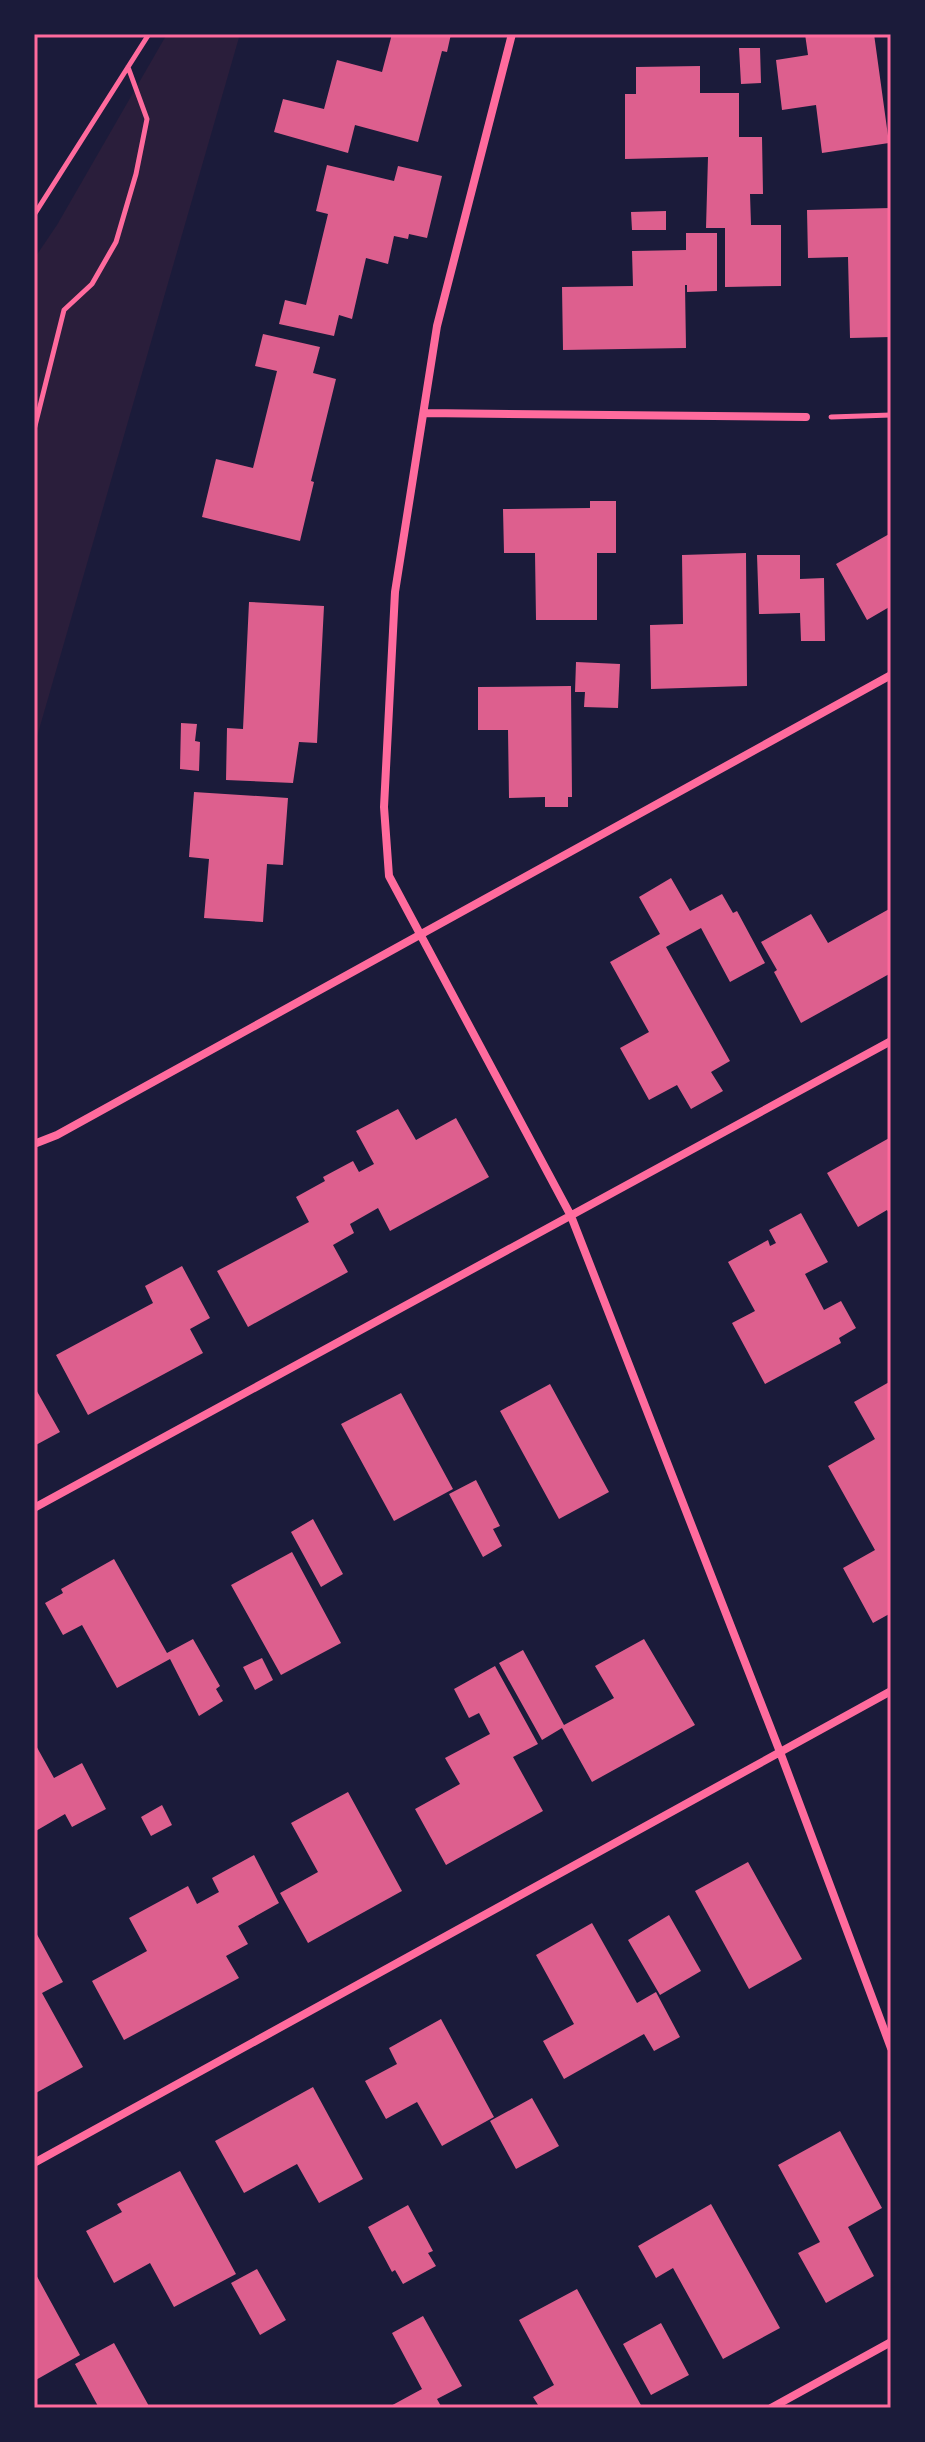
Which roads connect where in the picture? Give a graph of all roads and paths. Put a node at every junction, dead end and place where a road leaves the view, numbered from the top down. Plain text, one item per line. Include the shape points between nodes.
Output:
1 (149, 34) edge
2 (512, 34) edge
3 (128, 67) junction
4 (34, 215) edge
5 (424, 413) junction
6 (891, 415) edge
7 (806, 417) joint
8 (34, 430) edge
9 (891, 675) edge
10 (420, 934) junction
11 (891, 1041) edge
12 (34, 1144) edge
13 (571, 1216) junction
14 (34, 1508) edge
15 (891, 1691) edge
16 (780, 1752) junction
17 (891, 2048) edge
18 (34, 2163) edge
19 (891, 2342) edge
20 (771, 2408) edge

1 - 3 path
2 - 5 street via 437,326
3 - 4 path
3 - 8 path via 147,119 136,174 116,242 92,284 64,310
5 - 7 street
5 - 10 street via 395,592 384,807 389,876
6 - 7 path
9 - 10 street
10 - 12 street
10 - 13 street
11 - 13 street
13 - 14 street
13 - 16 street
15 - 16 street
16 - 17 street
16 - 18 street
19 - 20 street

